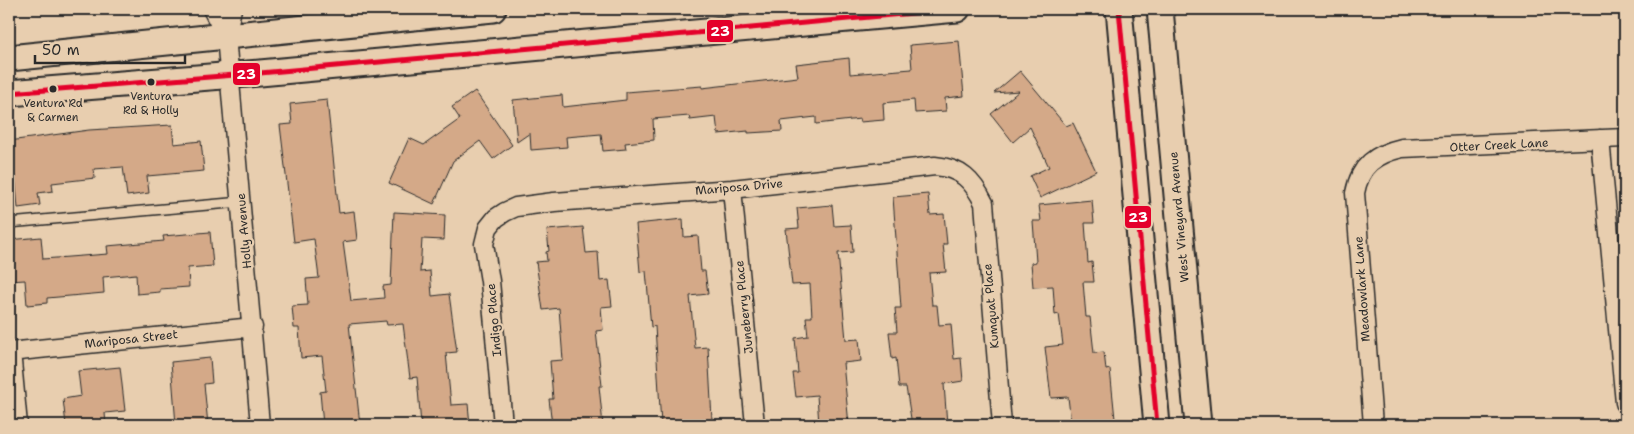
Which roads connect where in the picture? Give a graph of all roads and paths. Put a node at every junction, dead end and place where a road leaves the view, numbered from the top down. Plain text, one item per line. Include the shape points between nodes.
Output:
1 (212, 9) edge
2 (232, 9) edge
3 (493, 9) edge
4 (957, 9) edge
5 (1119, 9) edge
6 (1160, 9) edge
7 (226, 36) junction
8 (9, 58) edge
9 (230, 76) junction
10 (9, 93) edge
11 (1625, 138) edge
12 (1600, 140) junction
13 (1374, 158) joint
14 (977, 188) joint
15 (732, 189) junction
16 (241, 202) junction
17 (496, 218) joint
18 (9, 223) edge
19 (253, 327) junction
20 (1623, 345) edge
21 (10, 352) edge
22 (1625, 403) edge
23 (18, 425) edge
24 (260, 425) edge
25 (503, 425) edge
26 (755, 425) edge
27 (1002, 425) edge
28 (1157, 425) edge
29 (1198, 425) edge
30 (1373, 425) edge

1 - 7 street, Holly Avenue
2 - 7 street, Holly Avenue
3 - 7 main road
4 - 9 main road
5 - 28 main road
6 - 29 main road, West Vineyard Avenue
7 - 8 main road
7 - 9 street, Holly Avenue
9 - 10 main road
9 - 16 street, Holly Avenue
11 - 12 street, Otter Creek Lane
12 - 13 street, Otter Creek Lane via 1402,148
12 - 20 street
13 - 30 street, Meadowlark Lane via 1358,179 1355,192
14 - 15 street, Mariposa Drive via 967,176 949,167 935,166
14 - 27 street, Kumquat Place via 984,203
15 - 17 street, Mariposa Drive via 554,202 516,207
15 - 26 street, Juneberry Place
16 - 18 lane
16 - 19 street, Holly Avenue
17 - 25 street, Indigo Place via 485,235 484,244
19 - 21 street, Mariposa Street
19 - 24 street, Holly Avenue
20 - 22 street
21 - 23 street

